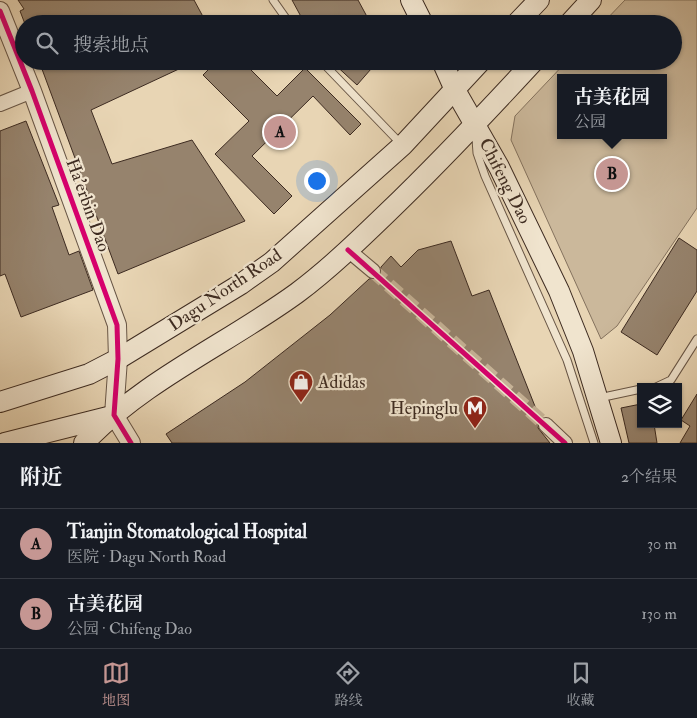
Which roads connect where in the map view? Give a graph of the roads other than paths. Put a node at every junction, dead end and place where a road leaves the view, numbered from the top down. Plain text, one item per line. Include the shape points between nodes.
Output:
1 (273, 0) edge
2 (411, 0) edge
3 (539, 0) edge
4 (591, 0) edge
5 (0, 12) edge
6 (284, 15) edge
7 (418, 15) edge
8 (525, 15) edge
9 (577, 15) edge
10 (15, 49) edge
11 (23, 70) edge
12 (330, 70) edge
13 (446, 70) edge
14 (473, 70) edge
15 (526, 70) edge
16 (455, 90) junction
17 (32, 91) junction
18 (0, 104) edge
19 (477, 125) junction
20 (403, 145) junction
21 (348, 250) junction
22 (373, 271) tunnel mouth
23 (697, 340) edge
24 (118, 359) junction
25 (665, 383) edge
26 (637, 390) edge
27 (598, 398) junction
28 (0, 402) edge
29 (114, 415) junction
30 (546, 425) tunnel mouth
31 (5, 443) edge
32 (84, 443) edge
33 (132, 443) edge
34 (565, 443) edge
35 (594, 443) edge
36 (611, 443) edge

1 - 6 lane
2 - 7 main road
3 - 8 main road
4 - 9 main road
5 - 10 street, Ha'erbin Dao
11 - 17 street, Ha'erbin Dao
12 - 20 lane
13 - 16 main road
14 - 16 main road, Dagu North Road
15 - 19 main road
16 - 19 main road
16 - 20 main road, Dagu North Road
17 - 18 street
17 - 24 street, Ha'erbin Dao via 117,325
19 - 21 main road
19 - 27 main road, Chifeng Dao via 559,292
19 - 35 lane, Chifeng Dao via 477,153 485,176 567,360
20 - 24 main road, Dagu North Road via 272,262
21 - 22 street
21 - 29 main road via 296,293
23 - 25 lane via 671,380
24 - 28 main road, Dagu North Road via 89,374
24 - 29 street, Ha'erbin Dao
26 - 27 lane
27 - 36 main road, Chifeng Dao
29 - 31 main road
29 - 32 main road
29 - 33 street
30 - 34 street

